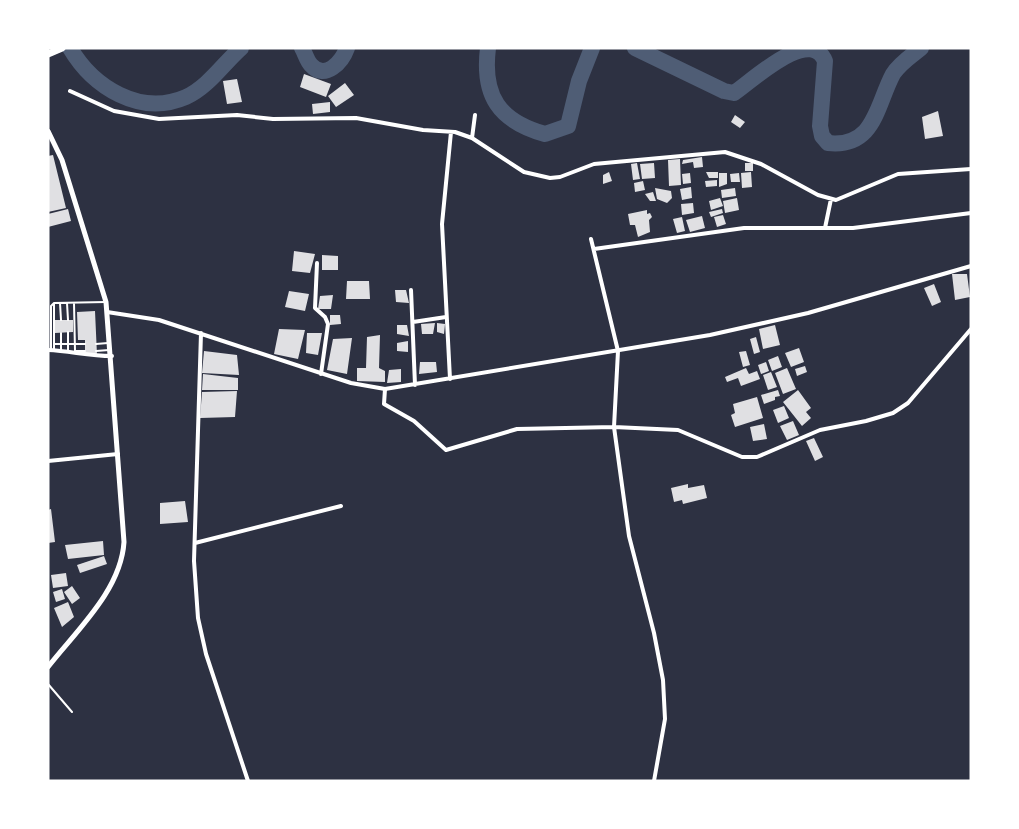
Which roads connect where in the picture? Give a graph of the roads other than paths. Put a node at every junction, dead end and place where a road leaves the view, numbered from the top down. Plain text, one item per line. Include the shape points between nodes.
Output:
1 (61, 49) edge
2 (48, 54) edge
3 (70, 91) dead end
4 (475, 115) dead end
5 (48, 131) edge
6 (451, 132) junction
7 (472, 138) junction
8 (971, 170) edge
9 (830, 201) junction
10 (971, 213) edge
11 (825, 228) junction
12 (591, 239) dead end
13 (594, 249) junction
14 (317, 263) dead end
15 (971, 266) edge
16 (411, 290) dead end
17 (106, 302) junction
18 (60, 303) junction
19 (68, 303) junction
20 (74, 303) junction
21 (107, 312) junction
22 (446, 317) junction
23 (61, 320) dead end
24 (68, 320) dead end
25 (413, 322) junction
26 (971, 329) edge
27 (68, 332) dead end
28 (61, 333) dead end
29 (201, 333) junction
30 (61, 344) junction
31 (68, 344) junction
32 (75, 344) junction
33 (85, 344) dead end
34 (96, 344) dead end
35 (52, 348) edge
36 (61, 350) junction
37 (111, 350) junction
38 (68, 351) junction
39 (75, 351) junction
40 (85, 351) dead end
41 (96, 351) dead end
42 (618, 351) junction
43 (321, 374) junction
44 (450, 379) junction
45 (416, 385) junction
46 (385, 390) junction
47 (614, 427) junction
48 (119, 454) junction
49 (48, 461) edge
50 (341, 506) dead end
51 (195, 543) junction
52 (48, 667) edge
53 (48, 684) edge
54 (72, 712) dead end
55 (248, 781) edge
56 (654, 781) edge

1 - 2 highway
3 - 6 street via 114,111 148,118 356,118
4 - 7 street
5 - 17 main road via 62,160
6 - 7 street
6 - 22 street via 442,224
7 - 9 street via 520,170 554,178 594,164 725,152 761,164
8 - 9 street via 898,174
9 - 11 street
10 - 11 street
11 - 13 street via 744,228
12 - 13 street
13 - 42 street
14 - 43 street via 315,308 328,324
15 - 42 street via 808,313
16 - 25 street
17 - 20 lane
17 - 21 main road
18 - 19 lane
18 - 23 lane
18 - 35 lane via 51,306
19 - 20 lane
19 - 24 lane
20 - 32 lane
21 - 29 street via 159,320
21 - 37 main road
22 - 25 street
22 - 44 street
25 - 45 street
26 - 47 street via 908,403 893,413 820,430 757,457 742,457 678,430
27 - 31 lane
28 - 30 lane
29 - 43 street
29 - 51 street
30 - 31 lane
30 - 35 lane
30 - 36 lane
31 - 32 lane
31 - 38 lane
32 - 33 lane
32 - 39 lane
34 - 37 lane
35 - 36 street
36 - 38 street
37 - 39 street via 84,356
37 - 41 lane
37 - 48 main road
38 - 39 street
39 - 40 lane
42 - 44 street
42 - 47 street
43 - 46 street
44 - 45 street
45 - 46 street
46 - 47 street via 383,401 449,451 517,429
47 - 56 street via 628,536 663,680 665,719
48 - 49 street
48 - 52 main road via 122,561 104,595
50 - 51 street
51 - 55 street via 201,636
53 - 54 lane

